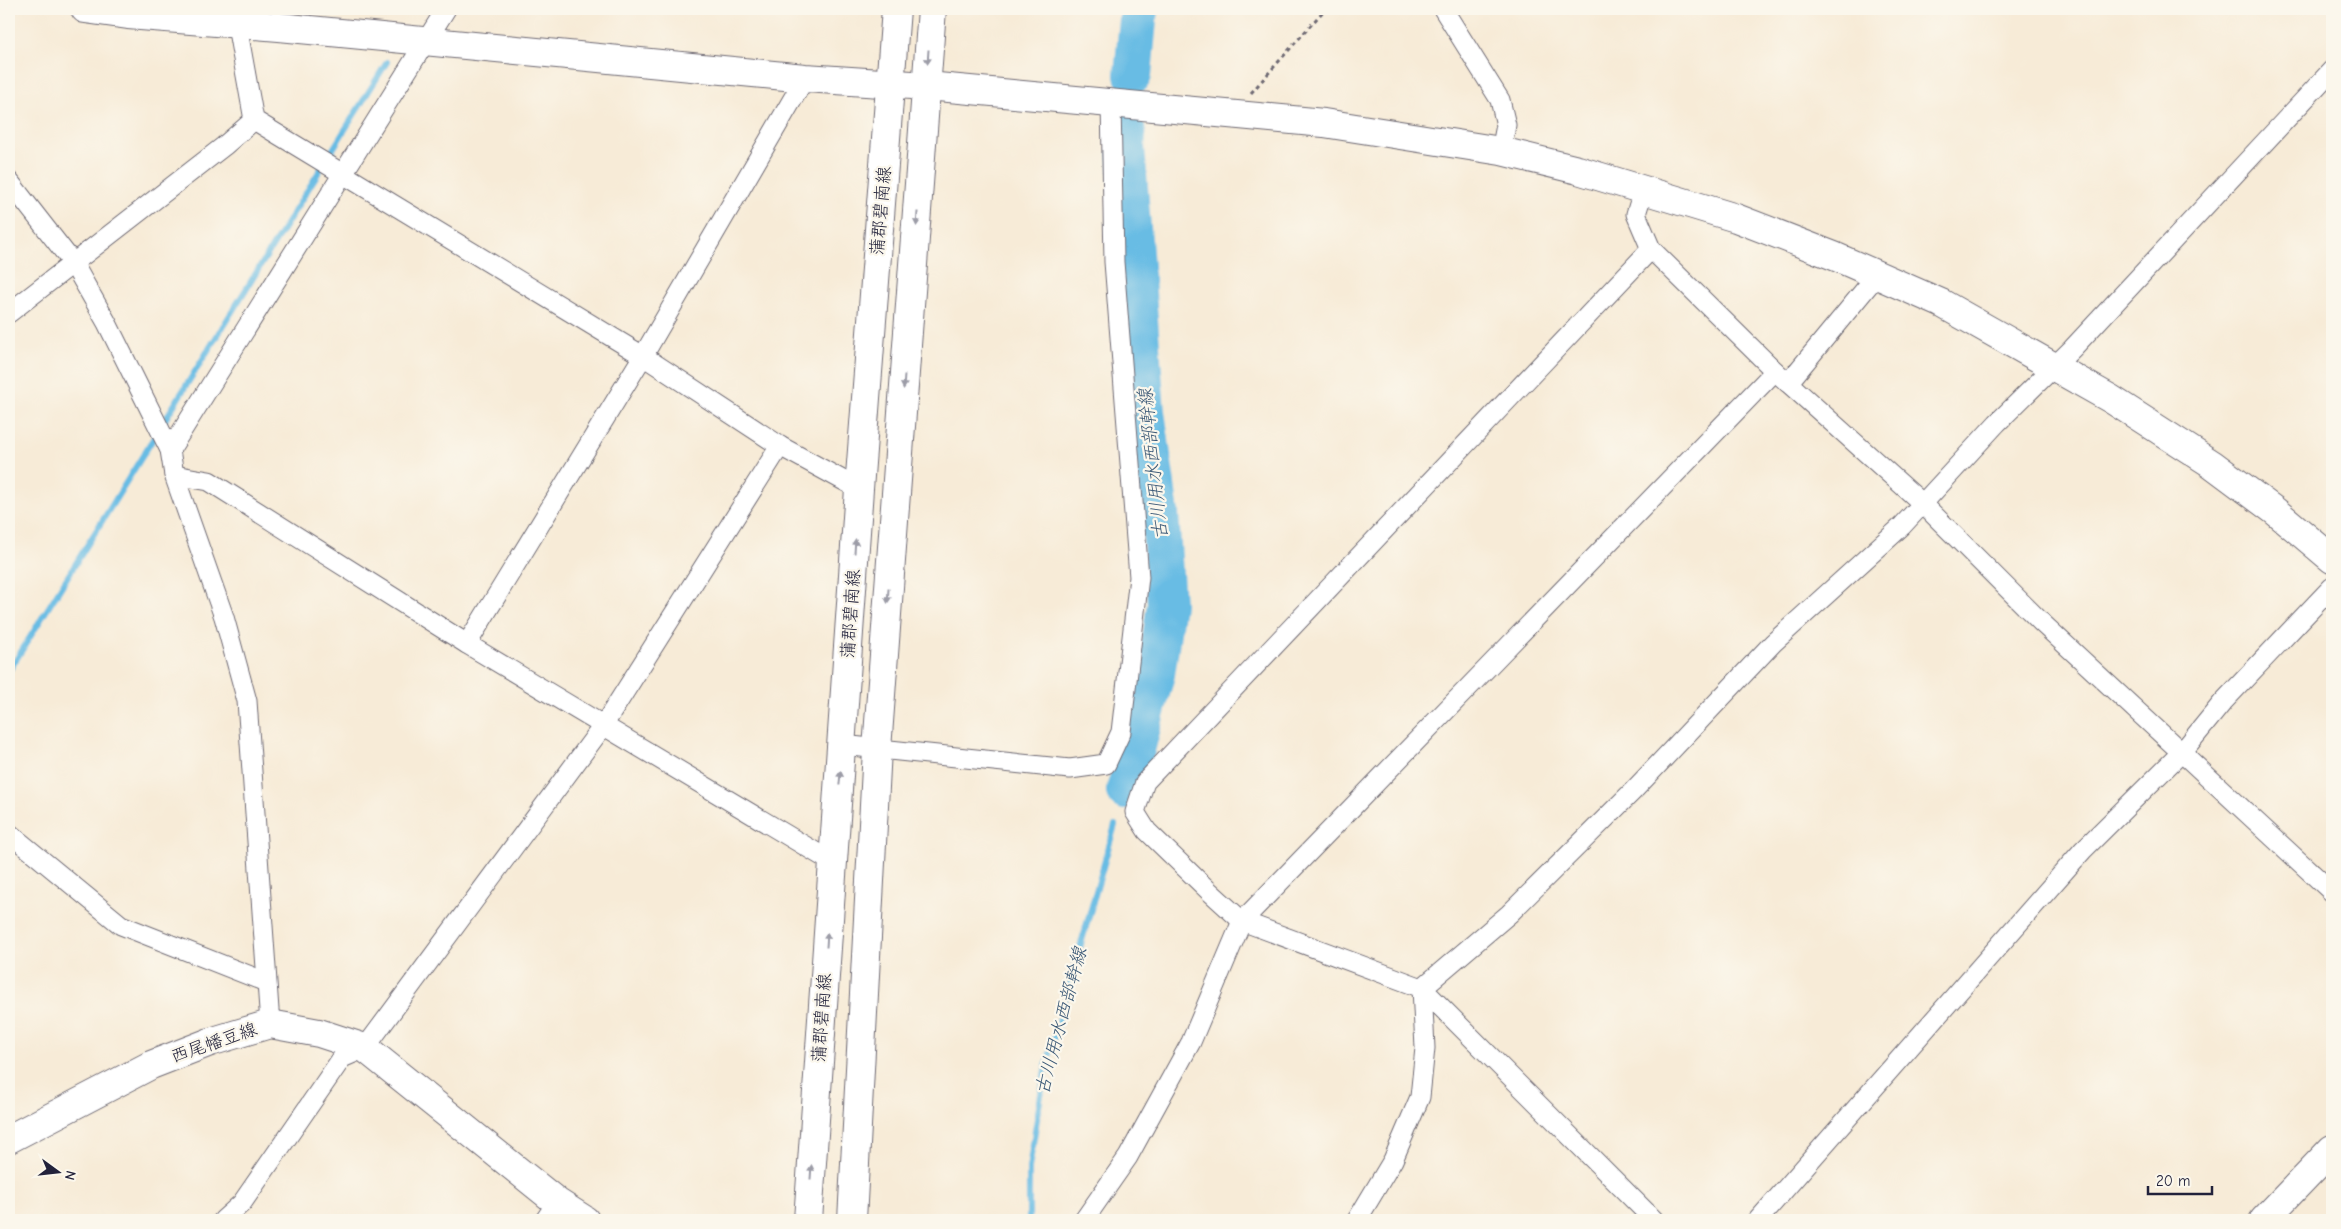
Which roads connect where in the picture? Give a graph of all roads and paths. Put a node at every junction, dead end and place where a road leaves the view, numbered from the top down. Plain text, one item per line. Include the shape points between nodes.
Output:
1 (85, 9) edge
2 (446, 9) edge
3 (896, 9) edge
4 (932, 9) edge
5 (1325, 9) edge
6 (1447, 12) edge
7 (236, 16) edge
8 (426, 41) junction
9 (2332, 70) edge
10 (805, 78) junction
11 (892, 83) junction
12 (926, 86) junction
13 (1111, 103) junction
14 (1234, 114) junction
15 (254, 120) junction
16 (1501, 151) junction
17 (332, 167) junction
18 (9, 182) edge
19 (1643, 191) junction
20 (1651, 249) junction
21 (73, 263) junction
22 (1877, 275) junction
23 (9, 313) edge
24 (643, 356) junction
25 (2053, 366) junction
26 (1782, 377) junction
27 (167, 446) junction
28 (780, 446) junction
29 (174, 475) junction
30 (859, 490) junction
31 (1922, 503) junction
32 (2332, 559) edge
33 (2332, 587) edge
34 (467, 644) junction
35 (603, 726) junction
36 (842, 745) junction
37 (877, 749) junction
38 (2183, 751) junction
39 (9, 833) edge
40 (832, 862) junction
41 (2332, 892) edge
42 (1242, 921) junction
43 (266, 982) junction
44 (1422, 988) junction
45 (270, 1024) junction
46 (365, 1048) junction
47 (9, 1139) edge
48 (2332, 1149) edge
49 (551, 1211) edge
50 (223, 1220) edge
51 (585, 1220) edge
52 (808, 1220) edge
53 (852, 1220) edge
54 (1084, 1220) edge
55 (1357, 1220) edge
56 (1654, 1220) edge
57 (1758, 1220) edge
58 (2264, 1220) edge

1 - 7 main road via 128,15
2 - 8 street
3 - 11 main road, 蒲郡碧南線
4 -> 12 main road, 蒲郡碧南線
5 - 14 path
6 - 16 street via 1500,100 1506,126
7 - 8 main road
7 - 15 street
8 - 10 main road
8 - 17 street
9 - 25 street
10 - 11 main road
10 - 24 street
11 - 12 main road
11 - 30 main road, 蒲郡碧南線
12 - 13 main road
12 -> 37 main road, 蒲郡碧南線
13 - 14 main road
13 - 37 street via 1114,262 1139,577 1121,732 1106,764 1070,769
14 - 16 main road via 1324,123
15 - 17 street
15 - 21 street
16 - 19 main road via 1578,170
17 - 24 street
17 - 27 street
18 - 21 street
19 - 20 street via 1636,214
19 - 22 main road via 1736,218
20 - 26 street
20 - 42 street via 1145,782 1135,812 1147,830
21 - 23 street
21 - 27 street via 107,323
22 - 25 main road via 1941,303
22 - 26 street
24 - 28 street
24 - 34 street
25 - 31 street
25 - 32 main road via 2212,464
26 - 31 street
26 - 42 street
27 - 29 street
28 - 30 street
28 - 35 street
29 - 34 street via 209,481
29 - 43 street via 224,617 246,702
36 -> 30 main road, 蒲郡碧南線
31 - 38 street via 2042,622
31 - 44 street via 1902,526 1773,643 1633,791 1516,907
33 - 38 street via 2223,702
34 - 35 street
35 - 40 street
35 - 46 street
36 - 37 street
40 -> 36 main road, 蒲郡碧南線
37 - 53 main road, 蒲郡碧南線
38 - 41 street
38 - 57 street via 2083,850
39 - 43 street via 121,925
52 -> 40 main road, 蒲郡碧南線
42 - 44 street
42 - 54 street via 1191,1042 1128,1157
43 - 45 street
44 - 55 street via 1424,1048 1420,1097 1392,1160
44 - 56 street
45 - 46 main road, 西尾幡豆線 via 319,1032
45 - 47 main road, 西尾幡豆線 via 210,1042 151,1065
46 - 49 main road, 西尾幡豆線
46 - 50 street via 342,1058 242,1203
48 - 58 main road
49 - 51 main road, 西尾幡豆線

